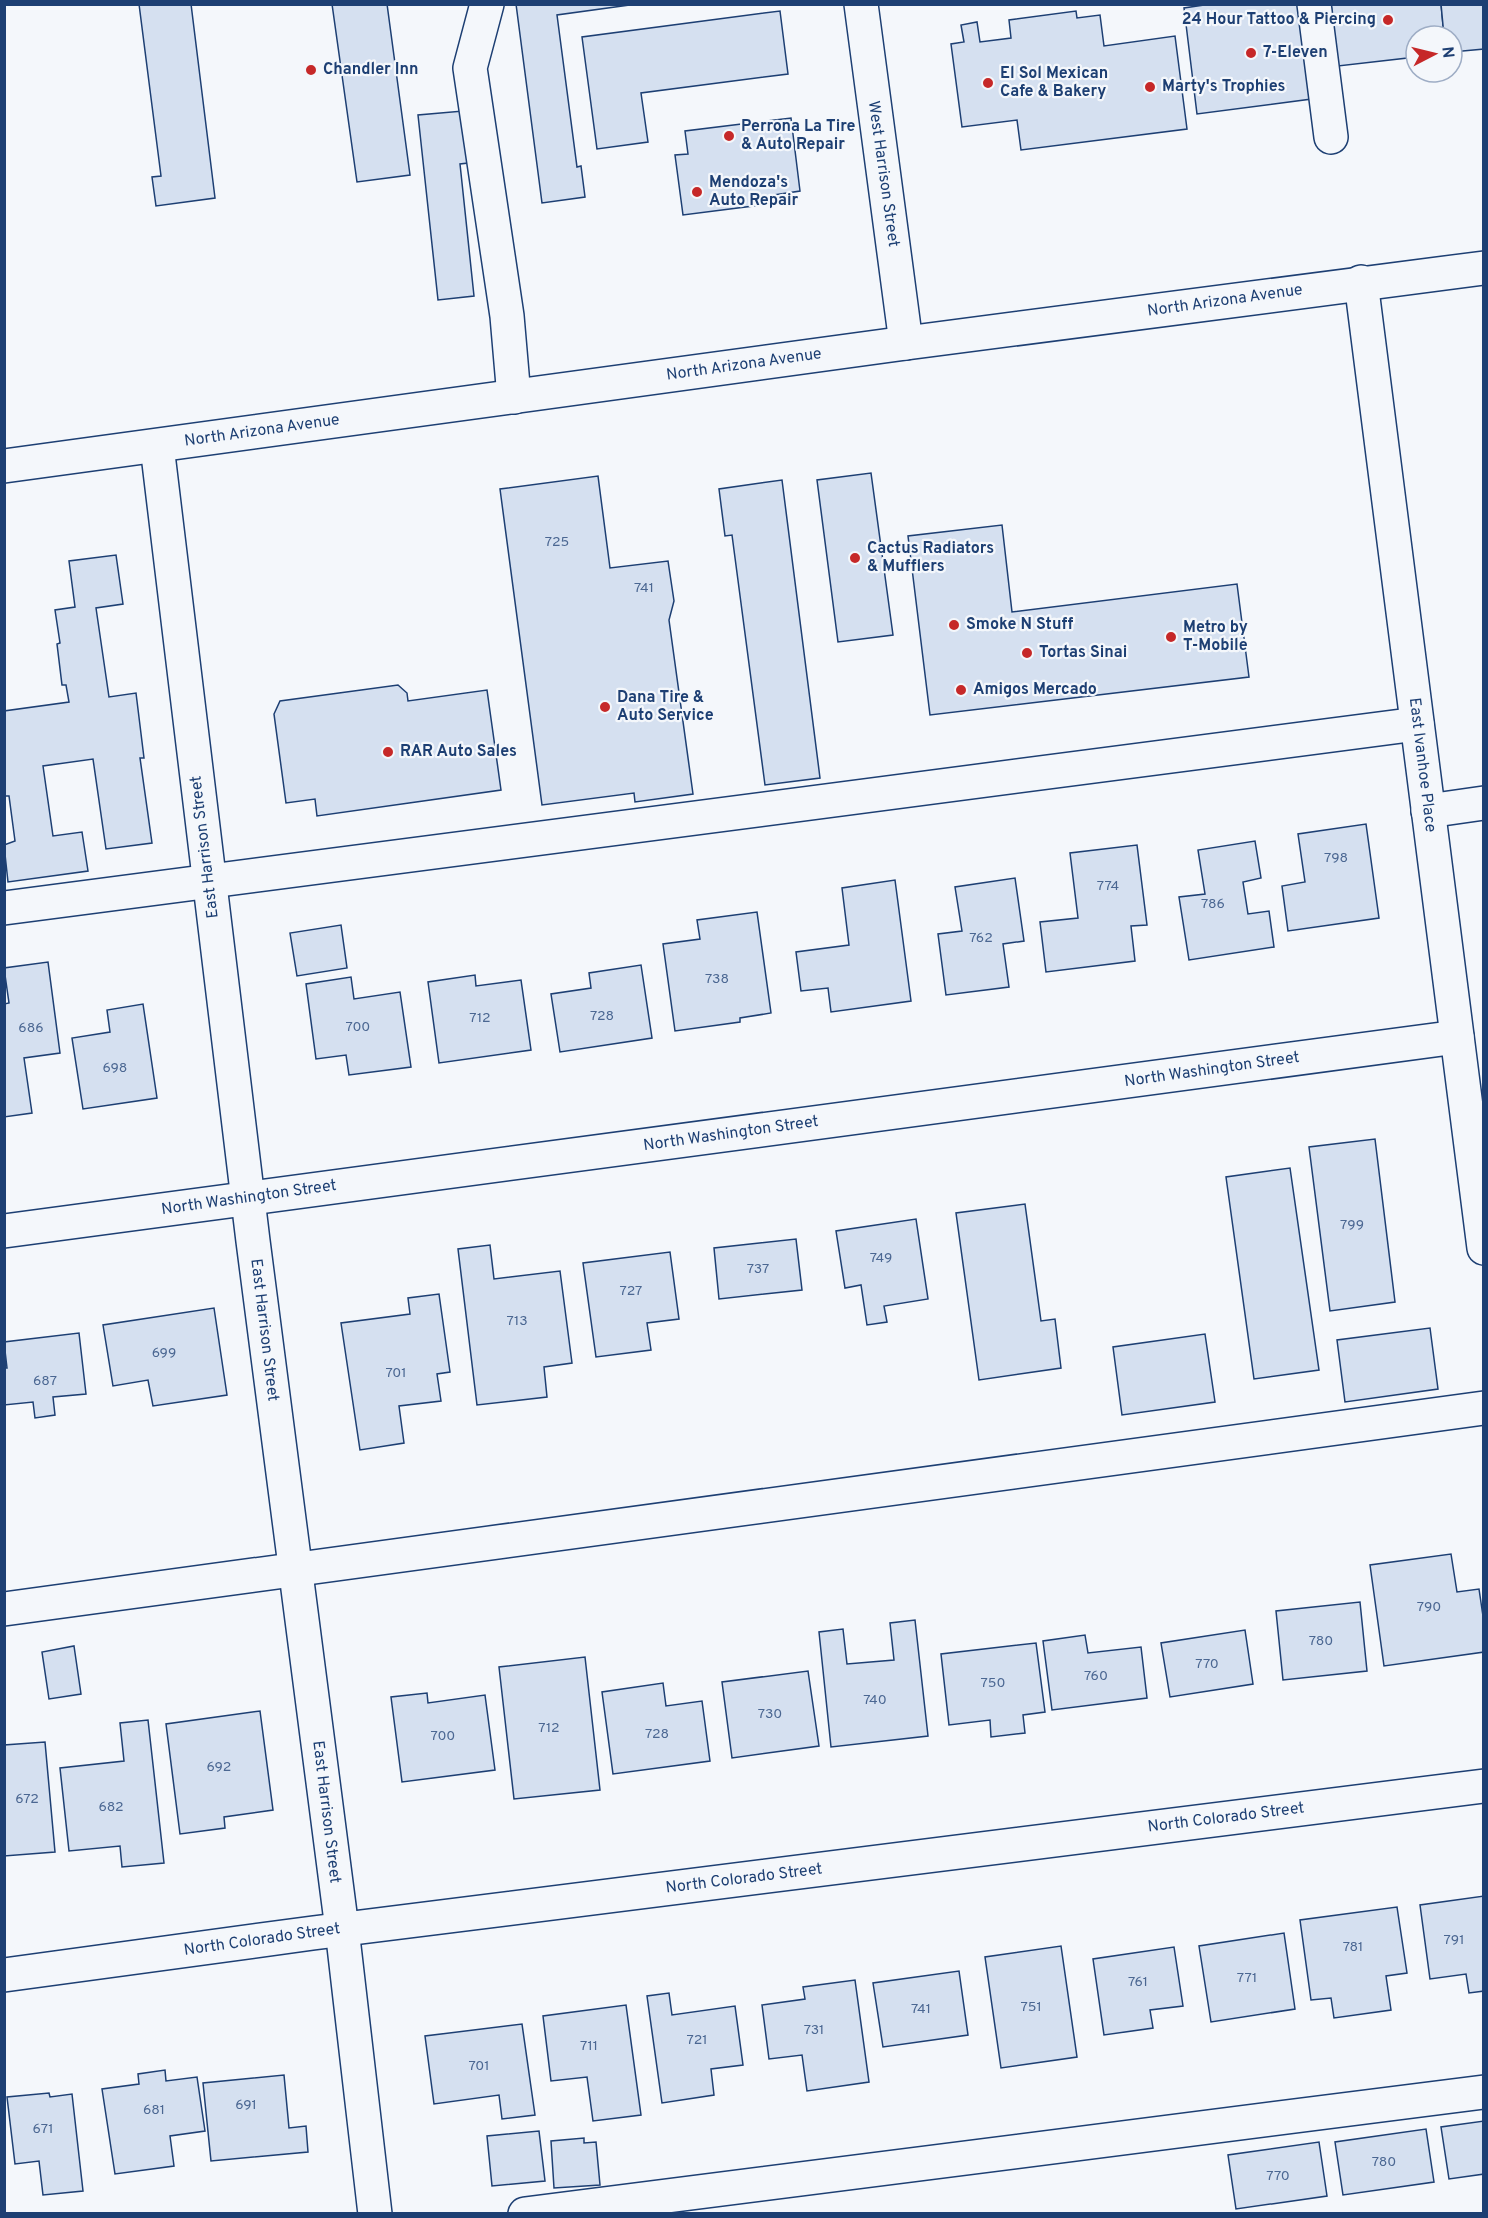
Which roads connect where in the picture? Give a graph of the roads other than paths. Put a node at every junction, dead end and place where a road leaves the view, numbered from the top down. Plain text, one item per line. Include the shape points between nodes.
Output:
1 (487, 4) edge
2 (861, 4) edge
3 (1314, 4) edge
4 (1331, 137) dead end
5 (1484, 268) edge
6 (1361, 282) junction
7 (906, 343) junction
8 (514, 397) junction
9 (157, 446) junction
10 (4, 466) edge
11 (1417, 724) junction
12 (1484, 803) edge
13 (1428, 811) junction
14 (209, 882) junction
15 (4, 908) edge
16 (1457, 1037) junction
17 (1472, 1069) edge
18 (247, 1199) junction
19 (4, 1231) edge
20 (1484, 1248) edge
21 (1484, 1408) edge
22 (295, 1570) junction
23 (4, 1609) edge
24 (1484, 1786) edge
25 (342, 1929) junction
26 (4, 1975) edge
27 (1484, 2092) edge
28 (375, 2214) edge
29 (525, 2214) edge

1 - 8 street via 470,68 507,316
2 - 7 street, West Harrison Street
3 - 4 street
5 - 6 street, North Arizona Avenue
6 - 7 street, North Arizona Avenue
6 - 11 street, East Ivanhoe Place
7 - 8 street, North Arizona Avenue
8 - 9 street, North Arizona Avenue
9 - 10 street, North Arizona Avenue
9 - 14 street, East Harrison Street
11 - 13 street, East Ivanhoe Place
11 - 14 street
12 - 13 street
13 - 16 street, East Ivanhoe Place
14 - 15 street
14 - 18 street, East Harrison Street
16 - 17 street, East Ivanhoe Place
16 - 18 street, North Washington Street
17 - 20 street, East Ivanhoe Place
18 - 19 street, North Washington Street
18 - 22 street, East Harrison Street
21 - 22 street
22 - 23 street
22 - 25 street, East Harrison Street
24 - 25 street, North Colorado Street
25 - 26 street, North Colorado Street
25 - 28 street, East Harrison Street
27 - 29 street

